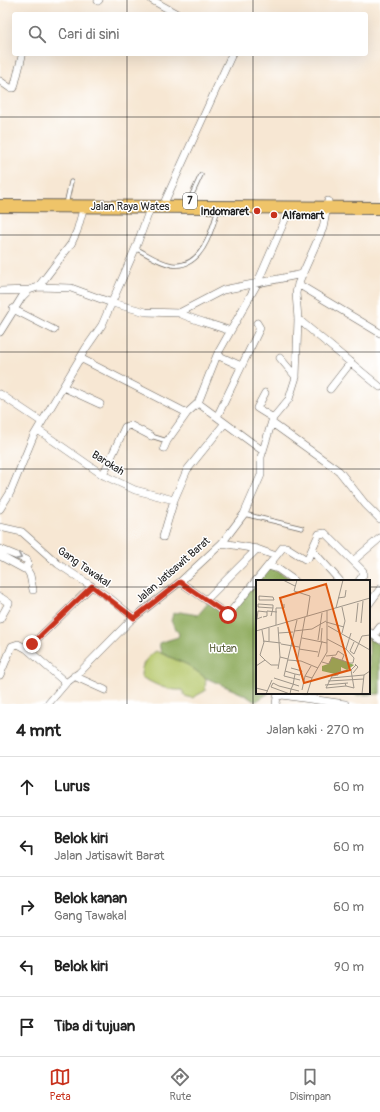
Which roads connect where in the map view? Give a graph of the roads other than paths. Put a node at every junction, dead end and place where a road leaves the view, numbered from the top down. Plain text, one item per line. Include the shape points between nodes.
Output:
1 (152, 0) edge
2 (173, 12) edge
3 (22, 56) dead end
4 (231, 56) edge
5 (0, 82) edge
6 (201, 175) dead end
7 (71, 182) dead end
8 (0, 200) edge
9 (67, 200) junction
10 (165, 201) junction
11 (189, 201) junction
12 (380, 202) edge
13 (328, 204) junction
14 (0, 206) edge
15 (84, 206) junction
16 (151, 206) junction
17 (218, 206) junction
18 (290, 208) junction
19 (380, 208) edge
20 (135, 248) junction
21 (303, 274) junction
22 (257, 284) junction
23 (298, 284) junction
24 (38, 287) junction
25 (29, 290) junction
26 (0, 291) edge
27 (112, 303) junction
28 (13, 309) junction
29 (178, 313) junction
30 (298, 320) junction
31 (257, 323) dead end
32 (54, 330) dead end
33 (230, 331) junction
34 (0, 332) edge
35 (380, 333) edge
36 (217, 354) junction
37 (80, 358) junction
38 (280, 358) dead end
39 (351, 362) junction
40 (241, 366) junction
41 (296, 377) junction
42 (63, 387) junction
43 (380, 387) edge
44 (330, 389) dead end
45 (265, 393) dead end
46 (0, 394) edge
47 (100, 404) dead end
48 (198, 404) junction
49 (187, 413) junction
50 (217, 417) junction
51 (273, 420) junction
52 (42, 422) junction
53 (225, 423) junction
54 (38, 430) junction
55 (151, 436) joint
56 (165, 445) joint
57 (263, 451) junction
58 (103, 475) junction
59 (174, 500) junction
60 (0, 509) edge
61 (244, 514) junction
62 (380, 519) edge
63 (0, 527) edge
64 (302, 528) dead end
65 (163, 537) dead end
66 (380, 538) edge
67 (222, 543) junction
68 (0, 549) edge
69 (257, 549) junction
70 (312, 550) junction
71 (0, 556) edge
72 (276, 556) junction
73 (353, 561) junction
74 (268, 566) junction
75 (26, 568) junction
76 (257, 580) edge
77 (294, 580) edge
78 (339, 580) edge
79 (360, 580) edge
80 (256, 581) edge
81 (180, 582) junction
82 (92, 586) junction
83 (380, 589) edge
84 (33, 590) dead end
85 (0, 597) edge
86 (206, 600) junction
87 (370, 603) edge
88 (134, 618) junction
89 (0, 619) edge
90 (380, 627) edge
91 (371, 634) edge
92 (380, 640) edge
93 (27, 648) junction
94 (0, 674) edge
95 (74, 676) junction
96 (66, 683) junction
97 (105, 690) dead end
98 (48, 704) edge
99 (276, 704) edge
100 (342, 704) edge

1 - 2 street
3 - 5 street via 14,88
4 - 10 street
6 - 11 lane
7 - 9 lane
8 - 9 highway, Jalan Raya Wates / 7
9 - 10 highway, Jalan Raya Wates / 7
10 - 11 highway, Jalan Raya Wates / 7
11 - 13 highway, Jalan Raya Wates / 7
12 - 13 highway, Jalan Raya Wates / 7
13 - 18 highway, Jalan Raya Wates
13 - 19 highway, Jalan Raya Wates
13 - 21 street, Jalan Jatisawit Barat via 317,244
14 - 15 highway, Jalan Raya Wates
15 - 16 highway, Jalan Raya Wates
15 - 24 street via 71,244
16 - 17 highway, Jalan Raya Wates
16 - 20 street
17 - 18 highway, Jalan Raya Wates
17 - 20 lane via 206,244 185,263 165,263
18 - 22 street
20 - 27 street
21 - 22 street
21 - 23 street, Jalan Jatisawit Barat
22 - 29 street via 223,290
22 - 33 street
23 - 30 street, Jalan Jatisawit Barat
23 - 35 street
24 - 25 street
24 - 27 street via 71,288
25 - 26 street
25 - 28 street
27 - 29 street via 146,312
27 - 37 street via 102,325
28 - 32 street
28 - 34 street
29 - 33 street
30 - 39 street
30 - 41 street, Jalan Jatisawit Barat
31 - 40 street via 260,328
33 - 36 street
36 - 40 street
36 - 48 street
37 - 42 street
37 - 49 street
38 - 41 street
39 - 43 street
39 - 44 street
40 - 50 street
41 - 51 street, Jalan Jatisawit Barat via 289,399
42 - 47 street
42 - 52 street
45 - 51 street via 257,408
46 - 52 street
48 - 49 street
48 - 50 street
49 - 56 street
50 - 53 street
51 - 57 street, Jalan Jatisawit Barat
51 - 62 street via 338,470
52 - 54 street
53 - 57 street
53 - 59 street via 187,470
54 - 58 street, Barokah
54 - 60 street via 10,493
55 - 56 lane
55 - 58 street via 130,425 125,427
57 - 61 street, Jalan Jatisawit Barat via 261,475
58 - 59 street, Barokah via 135,490
59 - 65 street
61 - 64 lane
61 - 67 street, Jalan Jatisawit Barat
63 - 82 street, Gang Tawakal via 22,532 58,564
66 - 73 street
67 - 69 street
67 - 81 street, Jalan Jatisawit Barat
68 -> 75 street via 27,561
69 - 72 street
69 - 86 street
70 - 72 street via 305,559 283,547
70 - 73 street via 320,534 325,533
70 - 78 street
71 - 75 street
72 - 74 street
73 - 79 street via 364,573
74 - 76 street
74 - 77 street via 278,568
75 - 84 street
80 - 86 street via 229,614 226,615
81 - 86 street
81 - 88 street, Jalan Jatisawit Barat
82 - 88 street, Gang Tawakal
82 - 93 street
83 - 87 street
85 - 89 street via 8,603
88 - 95 street, Jalan Jatisawit Barat
90 - 91 street
91 - 92 street
93 - 94 street via 18,644 12,646
93 - 96 street
95 - 96 street, Jalan Jatisawit Barat
95 - 97 street
96 - 98 street, Jalan Jatisawit Barat
99 - 100 street via 278,697 282,695

